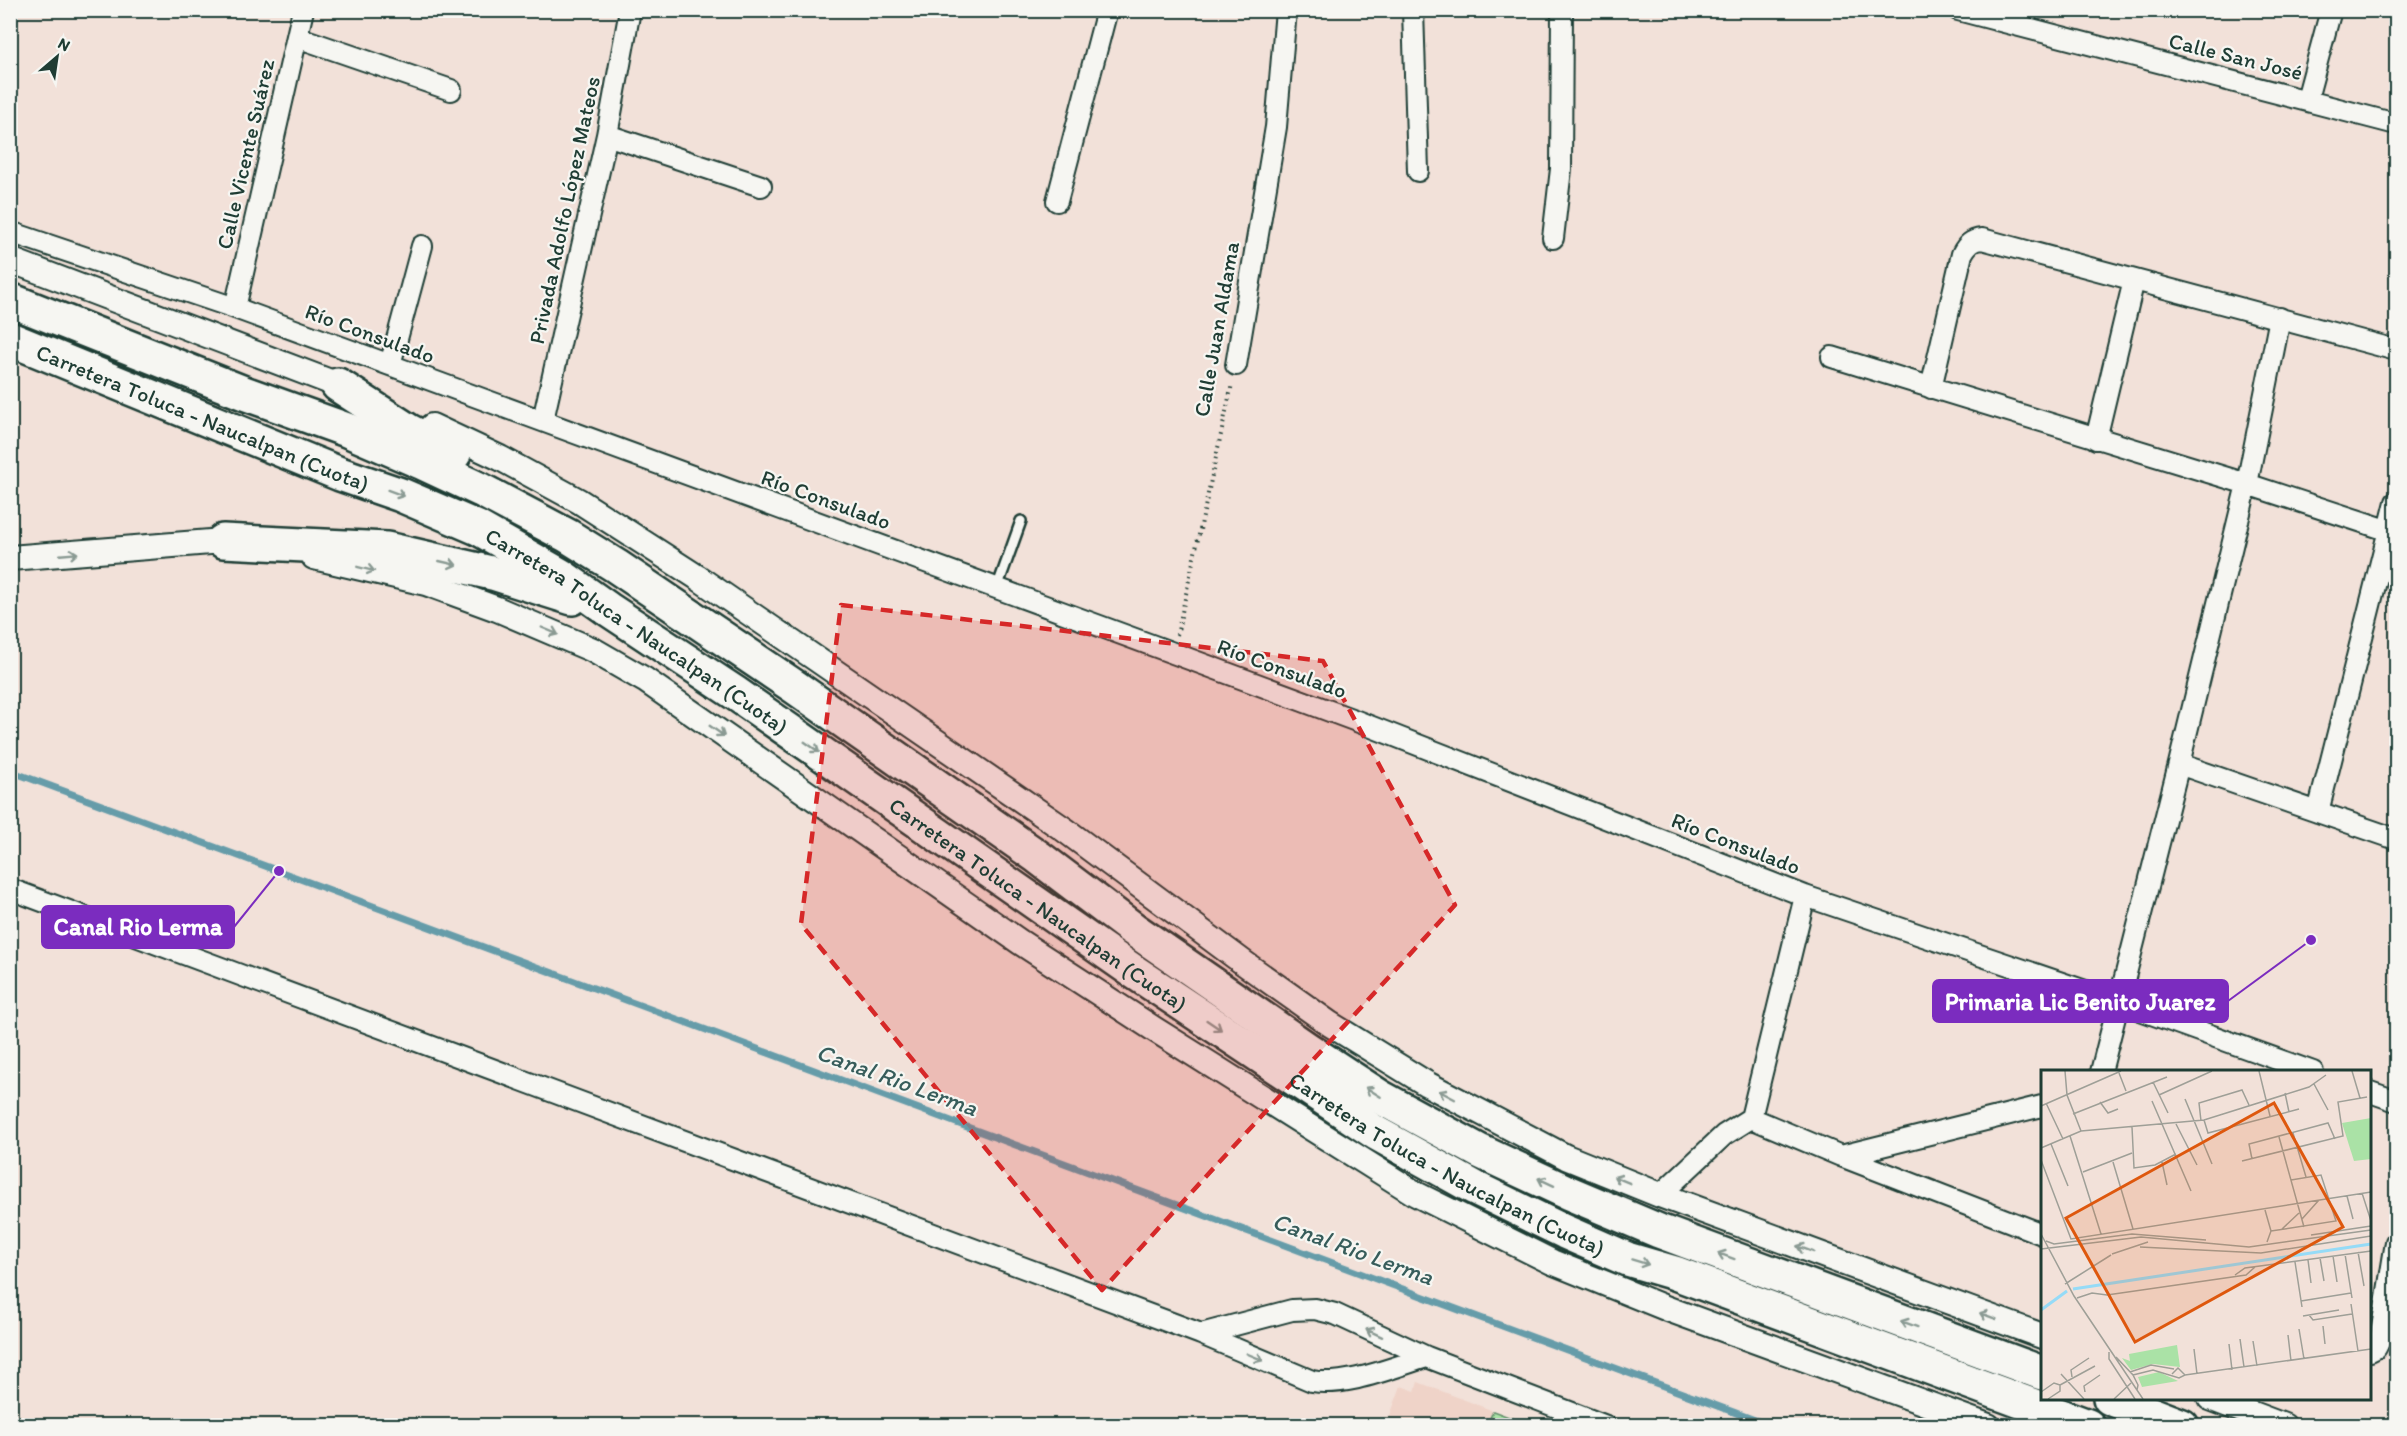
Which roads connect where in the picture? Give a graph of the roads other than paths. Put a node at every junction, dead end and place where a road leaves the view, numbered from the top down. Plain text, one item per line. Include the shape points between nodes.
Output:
1 (303, 10) edge
2 (630, 10) edge
3 (1107, 10) edge
4 (1286, 10) edge
5 (1413, 10) edge
6 (1562, 10) edge
7 (1958, 10) edge
8 (2331, 10) edge
9 (297, 37) junction
10 (451, 90) dead end
11 (2307, 99) junction
12 (2397, 124) edge
13 (607, 135) junction
14 (1418, 171) dead end
15 (761, 186) dead end
16 (1057, 201) dead end
17 (10, 232) edge
18 (1552, 238) dead end
19 (422, 246) dead end
20 (10, 260) edge
21 (2134, 280) junction
22 (10, 300) edge
23 (235, 308) junction
24 (2280, 318) junction
25 (10, 339) edge
26 (2397, 350) edge
27 (1832, 357) dead end
28 (390, 365) junction
29 (1236, 365) road end
30 (338, 385) junction
31 (1930, 388) junction
32 (543, 420) junction
33 (2096, 438) junction
34 (2247, 484) junction
35 (2397, 502) edge
36 (1021, 521) dead end
37 (2393, 532) edge
38 (223, 541) junction
39 (10, 558) edge
40 (997, 588) junction
41 (669, 601) junction
42 (608, 609) junction
43 (2179, 764) junction
44 (2318, 812) junction
45 (2397, 839) edge
46 (10, 889) edge
47 (1805, 896) junction
48 (2118, 1002) junction
49 (2101, 1070) edge
50 (2310, 1070) edge
51 (2371, 1092) edge
52 (2397, 1101) edge
53 (2041, 1106) edge
54 (1751, 1118) junction
55 (1840, 1156) junction
56 (1660, 1195) junction
57 (2041, 1233) edge
58 (2397, 1242) edge
59 (1201, 1334) junction
60 (2041, 1335) edge
61 (2371, 1350) edge
62 (1428, 1357) junction
63 (2041, 1372) edge
64 (2115, 1400) edge
65 (2215, 1400) edge
66 (1606, 1425) edge
67 (1988, 1425) edge
68 (2088, 1425) edge
69 (2182, 1425) edge
70 (2284, 1425) edge

1 - 9 street, Calle Vicente Suárez
2 - 13 street, Privada Adolfo López Mateos
3 - 16 street
4 - 29 street, Calle Juan Aldama via 1276,127
5 - 14 street
6 - 18 street via 1561,169
7 - 11 street, Calle San José
8 - 11 street
9 - 10 street
9 - 23 street, Calle Vicente Suárez
11 - 12 street, Calle San José
13 - 15 street
13 - 32 street, Privada Adolfo López Mateos
17 - 23 street, Río Consulado
19 - 28 street
20 - 30 street
21 - 24 street
21 - 31 street via 1975,240 1962,254
21 - 33 street
22 - 41 highway, Carretera Toluca - Naucalpan (Cuota) via 421,462 568,536
23 - 28 street, Río Consulado
24 - 26 street
24 - 34 street
25 -> 42 highway, Carretera Toluca - Naucalpan (Cuota) via 478,528 560,575
27 - 31 street
28 - 32 street, Río Consulado
30 - 41 highway via 409,431 535,496 614,544
56 -> 30 street via 1566,1157 1426,1084 1330,1024 1065,830 697,577 579,501 500,458
31 - 33 street
32 - 40 street, Río Consulado
33 - 34 street
34 - 37 street
34 - 43 street
35 - 37 street
36 - 40 lane
37 - 44 street
39 -> 38 street
38 -> 42 highway via 387,549 495,574
38 -> 67 street via 335,561 426,583 593,650 645,680 1030,948 1416,1194 1552,1262 1668,1309
40 - 47 street, Río Consulado via 1354,720
63 -> 41 highway, Carretera Toluca - Naucalpan (Cuota) via 1614,1213 1479,1151 1380,1097
42 -> 68 highway, Carretera Toluca - Naucalpan (Cuota) via 1300,1085 1449,1174 1627,1258
43 - 44 street
43 - 48 street
44 - 45 street
46 - 59 street
47 - 48 street, Río Consulado
47 - 54 street
48 - 49 street
48 - 50 street, Río Consulado
51 - 52 street
53 - 55 street
54 - 55 street
54 - 56 street via 1724,1136
55 - 57 street
60 -> 56 street
58 - 61 street via 2380,1340
62 -> 59 street via 1335,1314 1315,1309 1292,1310
59 -> 62 street via 1312,1381 1326,1383
62 - 66 street
64 - 69 highway
65 - 70 street

